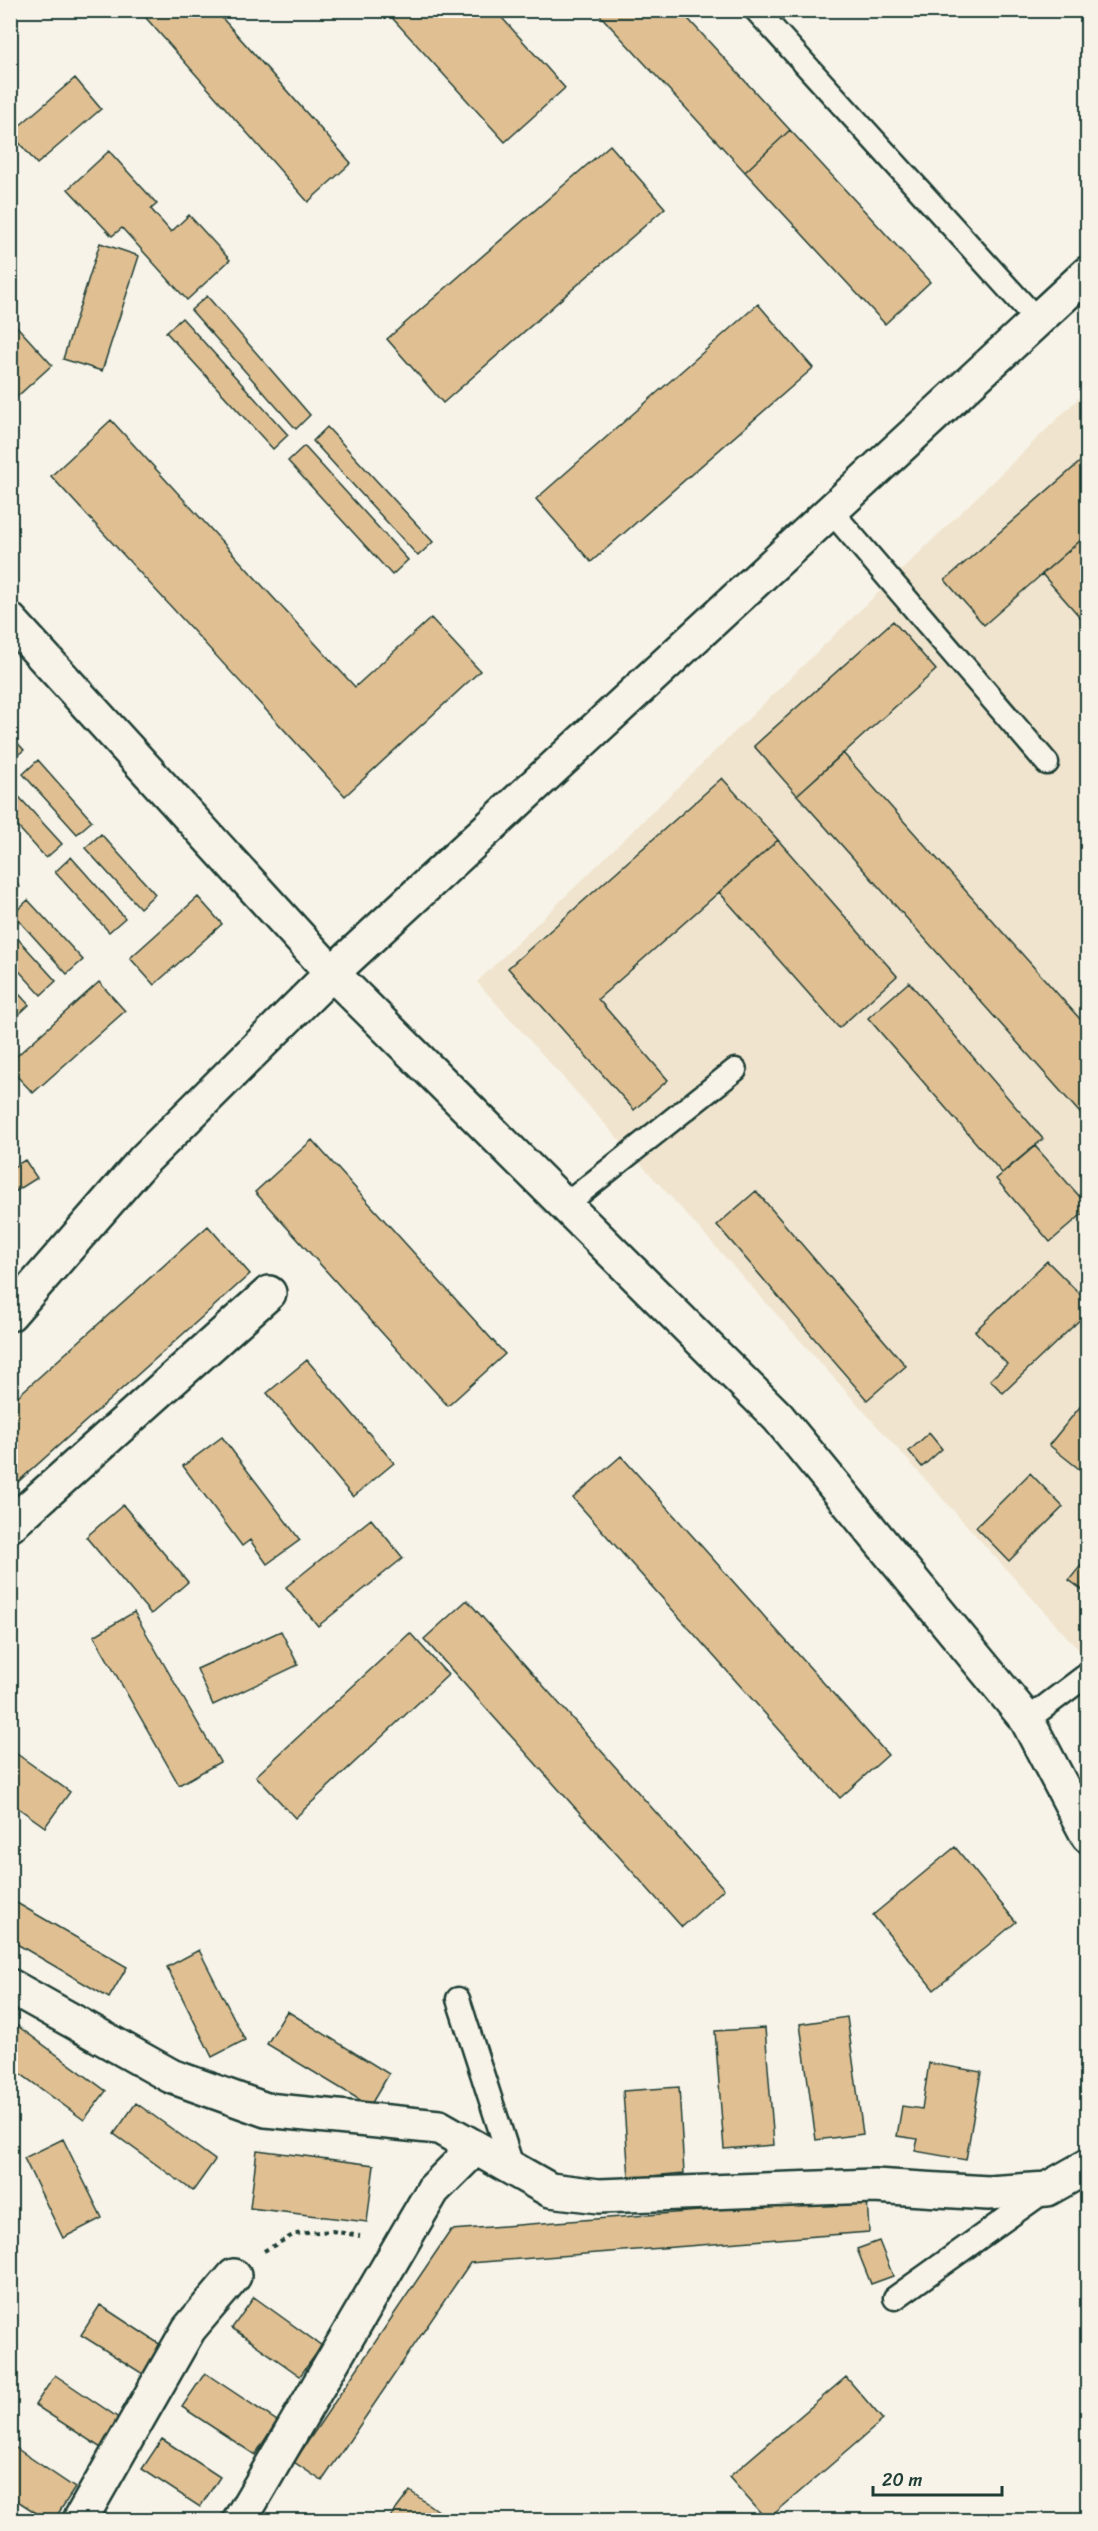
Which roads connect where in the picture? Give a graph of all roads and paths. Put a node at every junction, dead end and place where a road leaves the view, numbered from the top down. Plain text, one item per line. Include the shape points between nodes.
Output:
1 (756, 10) edge
2 (1088, 273) edge
3 (1037, 320) junction
4 (831, 511) junction
5 (10, 620) edge
6 (1047, 763) dead end
7 (332, 973) junction
8 (735, 1070) dead end
9 (565, 1205) junction
10 (269, 1293) dead end
11 (10, 1314) edge
12 (10, 1525) edge
13 (1088, 1674) edge
14 (1027, 1720) junction
15 (1088, 1836) edge
16 (10, 1986) edge
17 (458, 1999) dead end
18 (475, 2148) junction
19 (1088, 2166) edge
20 (513, 2169) junction
21 (1047, 2189) junction
22 (402, 2242) junction
23 (234, 2276) joint
24 (895, 2298) dead end
25 (80, 2520) edge
26 (240, 2520) edge

1 - 3 lane
2 - 3 street
3 - 4 street
4 - 6 lane
4 - 7 street
5 - 7 street
7 - 9 street
7 - 11 street via 144,1160
8 - 9 lane
9 - 14 street via 778,1418
10 - 12 street
13 - 14 lane
14 - 15 street
16 - 18 street via 171,2076 255,2106 439,2127
17 - 20 lane
18 - 20 street
18 - 22 street via 433,2190
19 - 21 street
20 - 21 street via 550,2190 599,2196 874,2186 988,2193
21 - 24 lane
22 - 23 path via 332,2232 295,2234 261,2253
22 - 26 street
23 - 25 street via 189,2329

